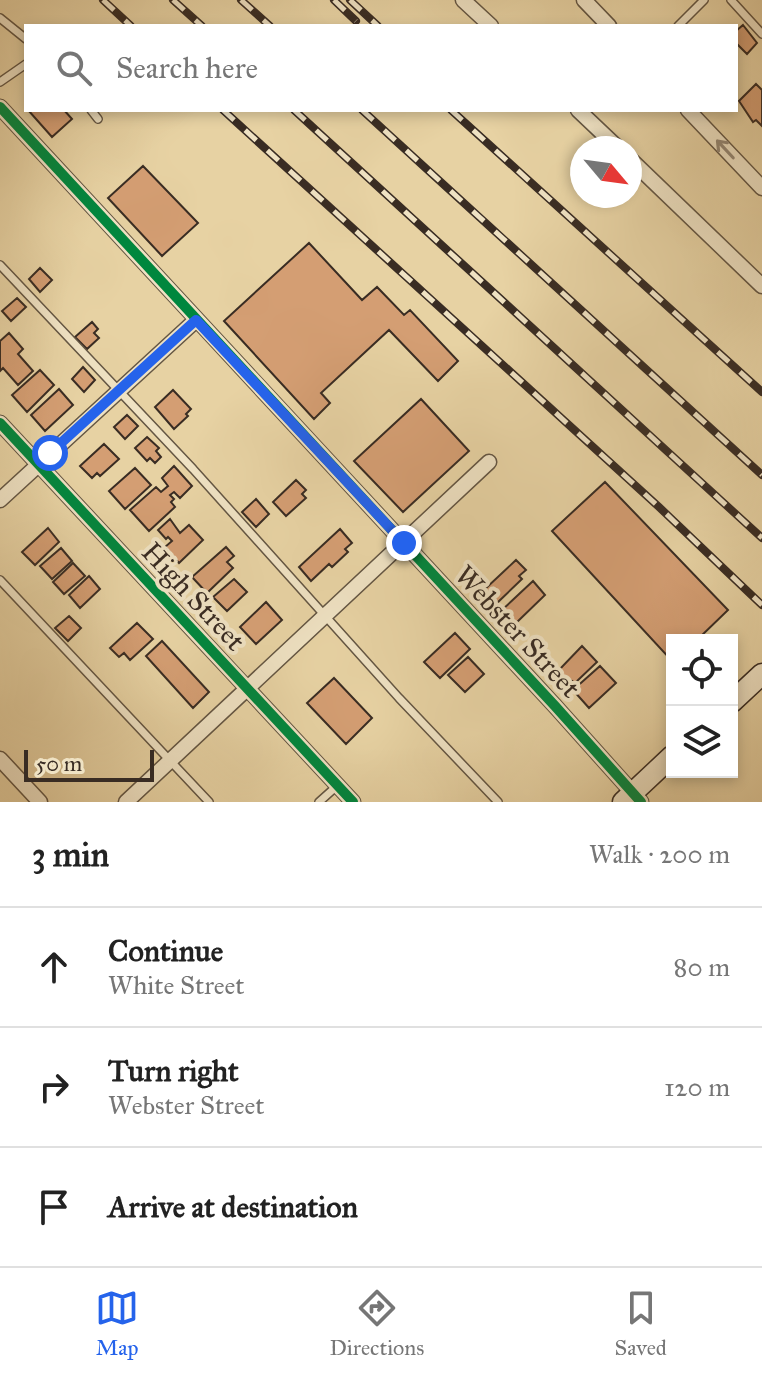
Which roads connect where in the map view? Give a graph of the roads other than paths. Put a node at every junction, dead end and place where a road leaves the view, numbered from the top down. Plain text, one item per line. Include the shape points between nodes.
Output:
1 (463, 0) edge
2 (584, 0) edge
3 (704, 0) edge
4 (731, 0) edge
5 (0, 18) edge
6 (489, 24) edge
7 (607, 24) edge
8 (680, 24) edge
9 (762, 34) edge
10 (24, 37) edge
11 (24, 65) edge
12 (0, 82) edge
13 (0, 107) edge
14 (93, 112) edge
15 (580, 112) edge
16 (690, 112) edge
17 (98, 119) dead end
18 (605, 136) edge
19 (642, 171) edge
20 (762, 188) edge
21 (0, 265) edge
22 (762, 286) edge
23 (196, 320) junction
24 (119, 390) junction
25 (0, 423) edge
26 (489, 462) dead end
27 (38, 464) junction
28 (0, 500) edge
29 (404, 543) junction
30 (0, 580) edge
31 (325, 617) junction
32 (762, 674) edge
33 (248, 689) junction
34 (738, 696) edge
35 (0, 759) edge
36 (169, 762) junction
37 (666, 762) edge
38 (338, 785) junction
39 (632, 799) edge
40 (40, 802) edge
41 (126, 802) edge
42 (209, 802) edge
43 (319, 802) edge
44 (353, 802) edge
45 (498, 802) edge

1 - 6 street
2 - 7 street
3 - 8 lane
4 - 9 lane
5 - 10 lane
11 - 12 lane
13 - 23 street, Webster Street
14 - 17 lane
15 - 18 street
20 -> 16 street
19 - 22 street
21 - 24 lane
23 - 24 street
23 - 29 street, Webster Street
24 - 27 street
24 - 31 lane
25 - 27 street, High Street
26 - 29 street
27 - 28 street
27 - 33 street, High Street
29 - 31 street
29 - 39 street, Webster Street
30 - 36 lane
31 - 33 street
31 - 45 lane
32 - 34 main road
33 - 36 street
33 - 38 street, High Street
35 - 40 street
36 - 41 street
36 - 42 lane
37 - 39 main road
38 - 43 lane
38 - 44 street, High Street

